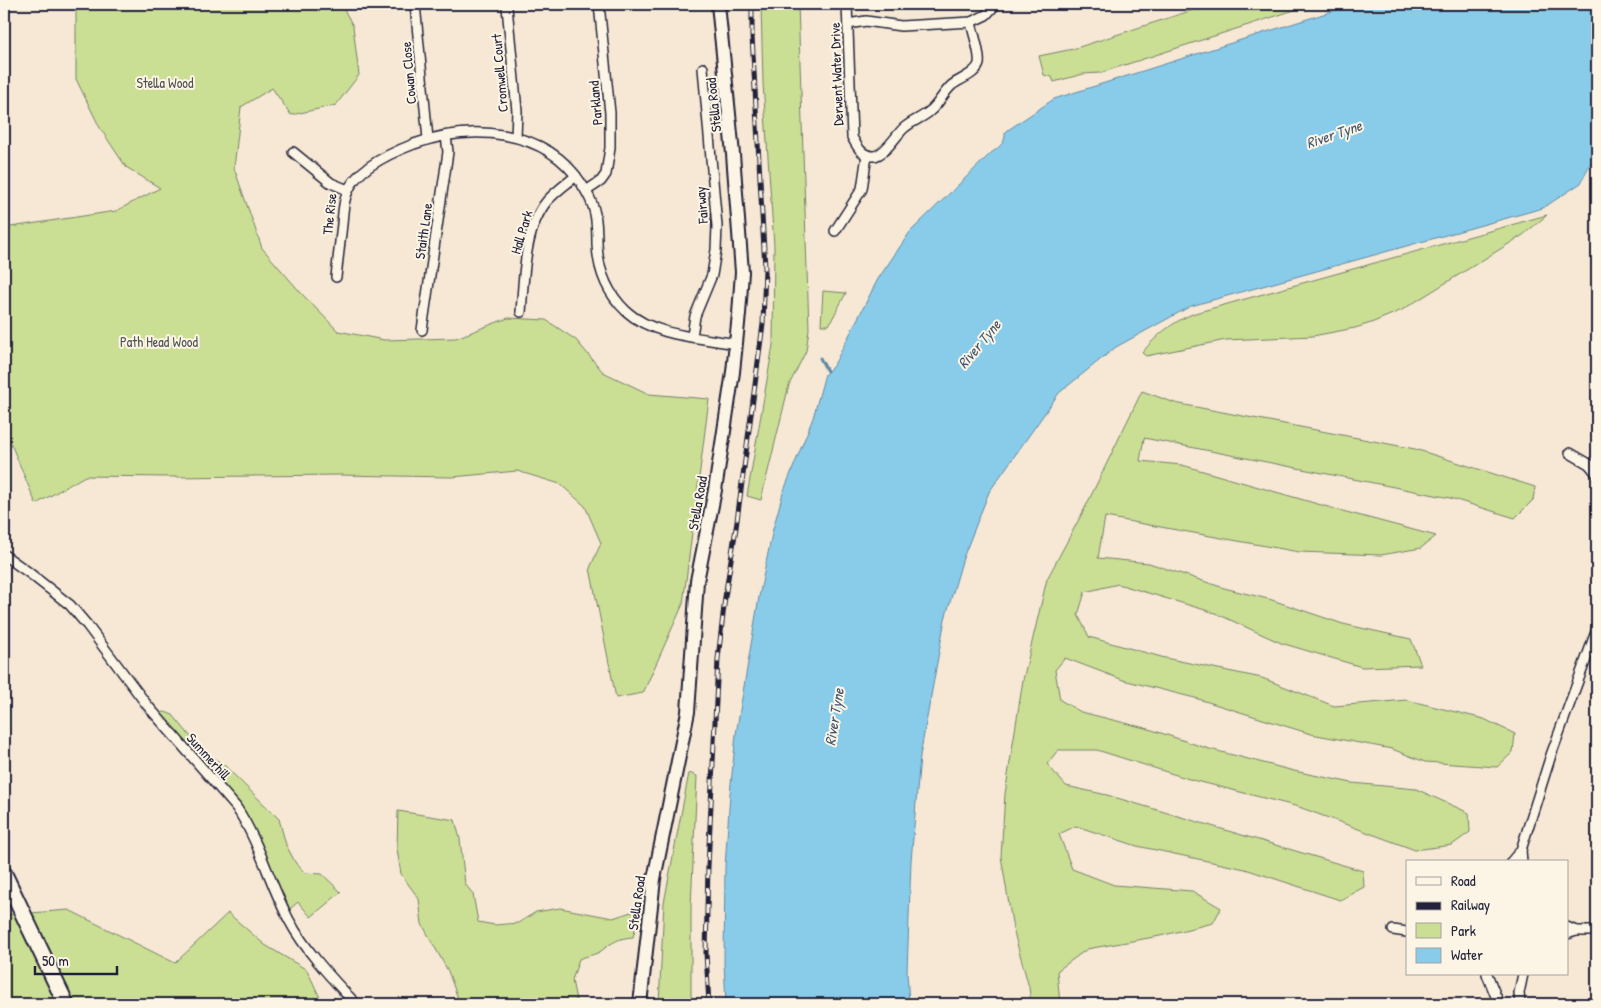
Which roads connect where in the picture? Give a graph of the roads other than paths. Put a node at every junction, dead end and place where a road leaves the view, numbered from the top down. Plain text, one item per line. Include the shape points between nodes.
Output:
1 (415, 4) edge
2 (599, 4) edge
3 (718, 4) edge
4 (847, 4) edge
5 (996, 4) edge
6 (507, 7) dead end
7 (971, 22) junction
8 (848, 24) junction
9 (703, 68) dead end
10 (446, 136) junction
11 (516, 137) junction
12 (428, 140) junction
13 (293, 152) dead end
14 (867, 155) junction
15 (576, 176) junction
16 (348, 190) junction
17 (586, 190) junction
18 (835, 231) dead end
19 (336, 277) dead end
20 (521, 312) dead end
21 (422, 330) dead end
22 (692, 336) junction
23 (736, 344) junction
24 (1570, 453) dead end
25 (1593, 465) edge
26 (1597, 474) edge
27 (4, 555) edge
28 (1597, 629) edge
29 (1521, 850) junction
30 (1513, 860) edge
31 (1522, 860) edge
32 (4, 874) edge
33 (1393, 930) dead end
34 (1570, 930) edge
35 (1597, 931) edge
36 (1406, 932) edge
37 (1488, 976) edge
38 (1522, 976) edge
39 (66, 1004) edge
40 (356, 1004) edge
41 (640, 1004) edge
42 (1499, 1004) edge
43 (1520, 1004) edge

1 - 12 street, Cowan Close
2 - 17 street, Parkland via 610,113 610,155 606,174
3 - 23 main road, Stella Road via 742,272
4 - 8 street, Derwent Water Drive
5 - 7 street via 986,15
6 - 11 street, Cromwell Court via 517,111
7 - 8 street via 901,26 866,21
7 - 14 street via 979,56 974,71 953,84 928,113 904,128 880,154
8 - 14 street, Derwent Water Drive via 852,138 860,151
9 - 22 street, Fairway via 717,226 712,275 695,316
10 - 11 street via 470,133
10 - 12 street
10 - 21 street, Staith Lane via 448,152
11 - 15 street via 554,154
12 - 16 street via 404,148 370,167
13 - 16 street, The Rise via 331,183
14 - 18 street via 862,189
15 - 17 street
15 - 20 street, Hall Park via 557,190 540,212 527,251
16 - 19 street, The Rise
17 - 22 street via 595,214 600,270 608,290 636,320 666,332
22 - 23 street
23 - 41 main road, Stella Road via 717,481 698,581 688,712 654,879
24 - 25 street
25 - 26 street
27 - 40 street, Summerhill via 70,605 147,705 236,806 290,922
28 - 29 street via 1550,755
29 - 30 street
29 - 31 street
32 - 39 main road
33 - 36 street
34 - 35 street
37 - 42 street
38 - 43 street

